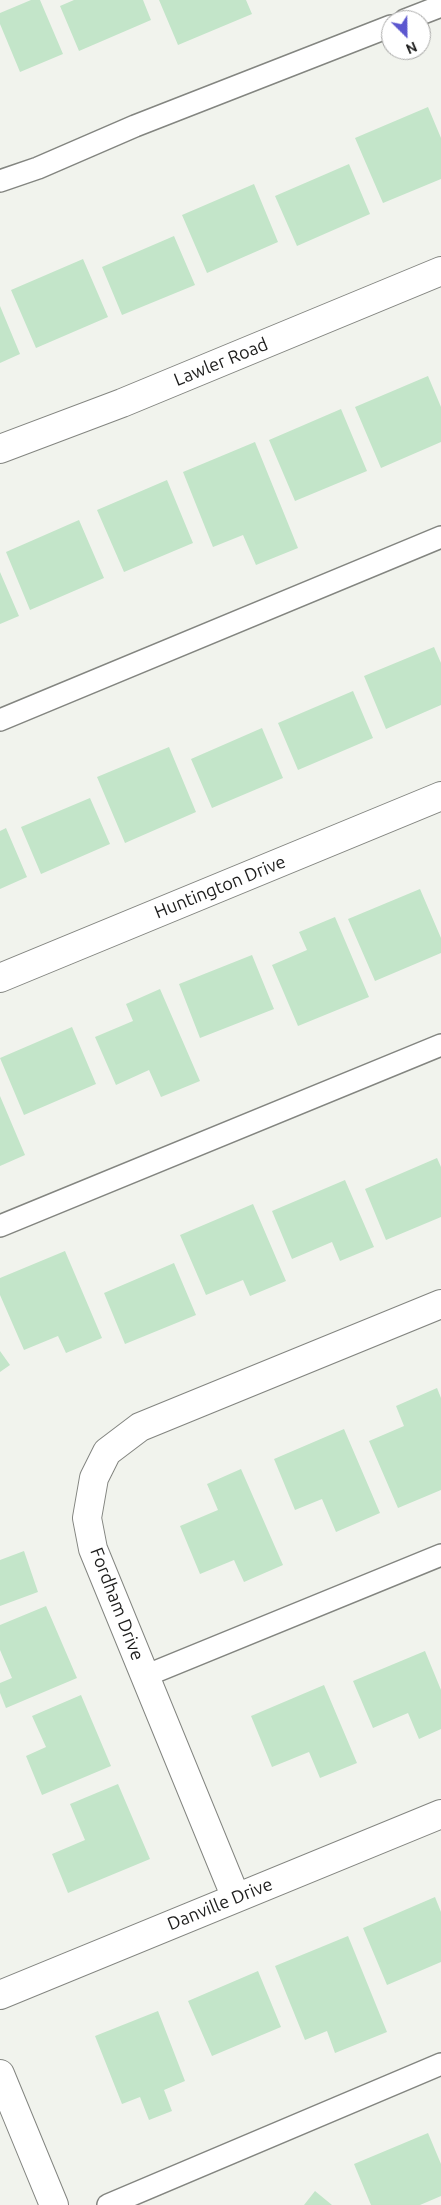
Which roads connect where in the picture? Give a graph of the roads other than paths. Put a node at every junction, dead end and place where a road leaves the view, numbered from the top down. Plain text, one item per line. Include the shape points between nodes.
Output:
1 (381, 30) edge
2 (0, 181) edge
3 (441, 271) edge
4 (0, 449) edge
5 (441, 537) edge
6 (0, 720) edge
7 (441, 796) edge
8 (0, 978) edge
9 (441, 1045) edge
10 (0, 1226) edge
11 (441, 1304) edge
12 (441, 1555) edge
13 (145, 1676) junction
14 (441, 1814) edge
15 (236, 1898) junction
16 (0, 1995) edge
17 (441, 2064) edge
18 (0, 2074) edge
19 (54, 2205) edge
20 (108, 2205) edge

1 - 2 lane
3 - 4 street, Lawler Road via 122,403
5 - 6 lane
7 - 8 street, Huntington Drive
9 - 10 lane
11 - 13 street, Fordham Drive via 140,1427 106,1452 94,1478 87,1518 93,1549
12 - 13 lane
13 - 15 street, Fordham Drive
14 - 15 street, Danville Drive
15 - 16 street, Danville Drive
17 - 20 lane
18 - 19 street

